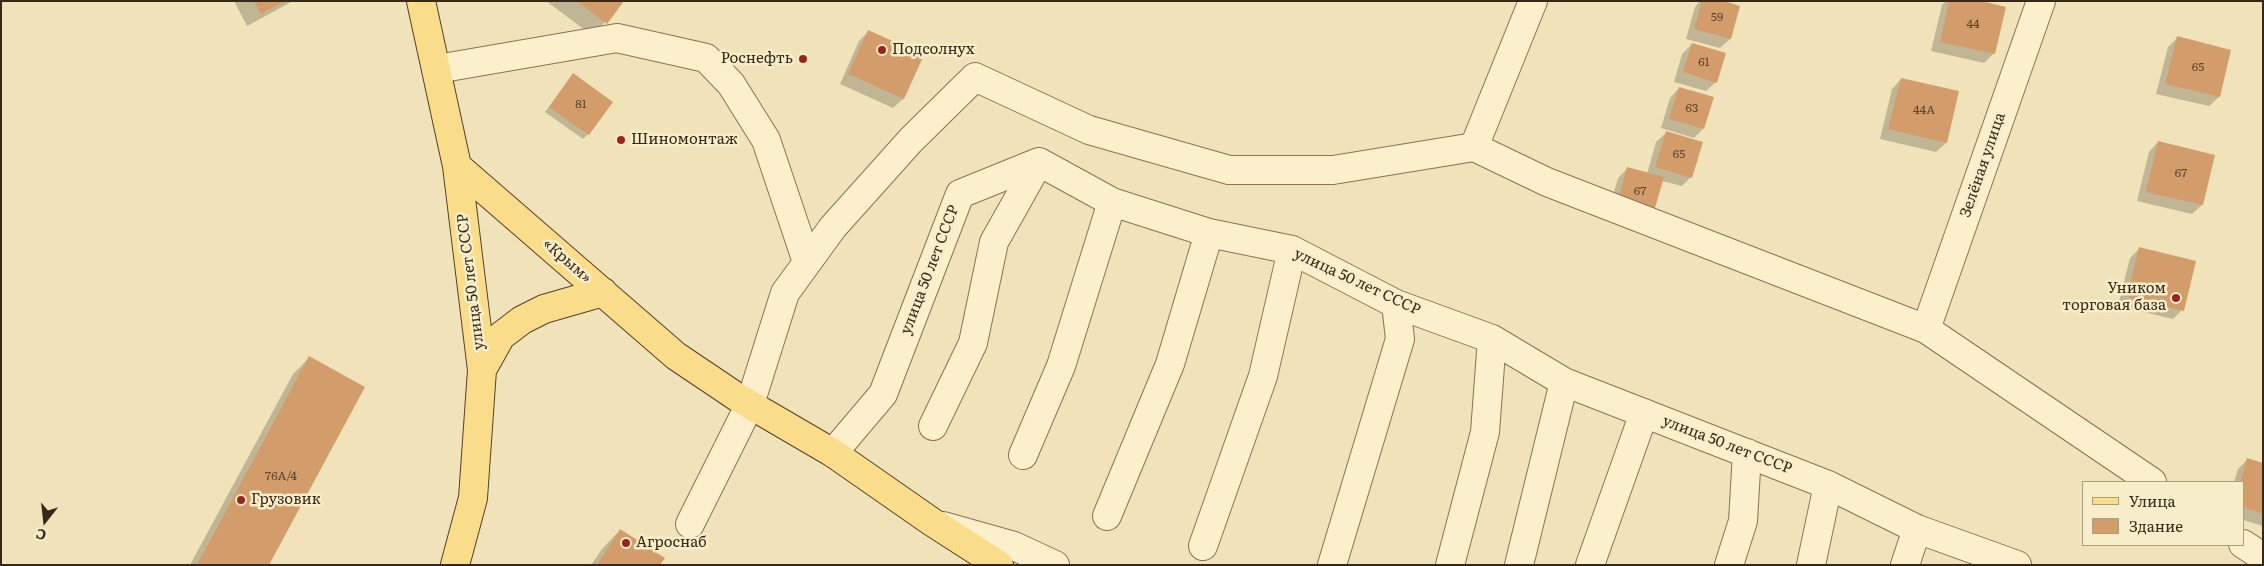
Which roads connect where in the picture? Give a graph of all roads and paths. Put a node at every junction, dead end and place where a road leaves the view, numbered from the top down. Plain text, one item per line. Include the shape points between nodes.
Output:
1 (421, 1) edge
2 (1533, 1) edge
3 (2041, 1) edge
4 (437, 69) junction
5 (1474, 147) junction
6 (1039, 162) junction
7 (457, 166) junction
8 (1112, 202) junction
9 (1209, 233) junction
10 (1292, 250) junction
11 (807, 262) junction
12 (603, 292) junction
13 (1396, 304) junction
14 (1926, 329) junction
15 (1492, 339) junction
16 (482, 370) junction
17 (1564, 382) junction
18 (750, 404) junction
19 (1644, 413) junction
20 (934, 426) dead end
21 (833, 453) junction
22 (1746, 453) junction
23 (1023, 455) dead end
24 (2151, 481) edge
25 (1828, 485) junction
26 (1107, 516) dead end
27 (932, 522) junction
28 (690, 524) dead end
29 (1917, 529) junction
30 (2244, 545) edge
31 (1203, 546) dead end
32 (2263, 558) edge
33 (1987, 559) edge
34 (455, 565) edge
35 (999, 565) edge
36 (1055, 565) edge
37 (1332, 565) edge
38 (1450, 565) edge
39 (1519, 565) edge
40 (1590, 565) edge
41 (1729, 565) edge
42 (1811, 565) edge
43 (1905, 565) edge
44 (2017, 565) edge

1 - 4 main road, улица 50 лет СССР
2 - 5 street
3 - 14 street, Зелёная улица
4 - 7 main road, улица 50 лет СССР
4 - 11 street via 617,38 706,58 731,84 766,140
5 - 11 street via 1333,170 1229,170 1089,130 975,77 911,140 832,227
5 - 14 street via 1548,182
6 - 8 street, улица 50 лет СССР
6 - 20 street via 994,242 973,343
6 - 21 street, улица 50 лет СССР via 960,194 884,394
7 - 12 main road, «Крым»
7 - 16 main road, улица 50 лет СССР
8 - 9 street, улица 50 лет СССР
8 - 23 street via 1061,366
9 - 10 street, улица 50 лет СССР
9 - 26 street via 1170,364
10 - 13 street, улица 50 лет СССР
10 - 31 street via 1263,376
11 - 18 street via 785,293
12 - 16 main road via 544,309 522,320 501,336
12 - 18 main road, «Крым» via 676,356
13 - 15 street, улица 50 лет СССР
13 - 37 street via 1400,339
14 - 24 street
15 - 17 street, улица 50 лет СССР
15 - 38 street via 1485,432
16 - 34 main road, улица 50 лет СССР via 473,498
17 - 19 street, улица 50 лет СССР
17 - 39 street
18 - 21 main road, «Крым»
18 - 28 street
19 - 22 street, улица 50 лет СССР
19 - 40 street
21 - 27 main road, «Крым»
22 - 25 street, улица 50 лет СССР
22 - 41 street via 1743,521
25 - 29 street, улица 50 лет СССР
25 - 42 street
27 - 35 main road, «Крым»
27 - 36 street via 1014,546
29 - 33 street, улица 50 лет СССР
29 - 43 street
30 - 32 street
33 - 44 street, улица 50 лет СССР

